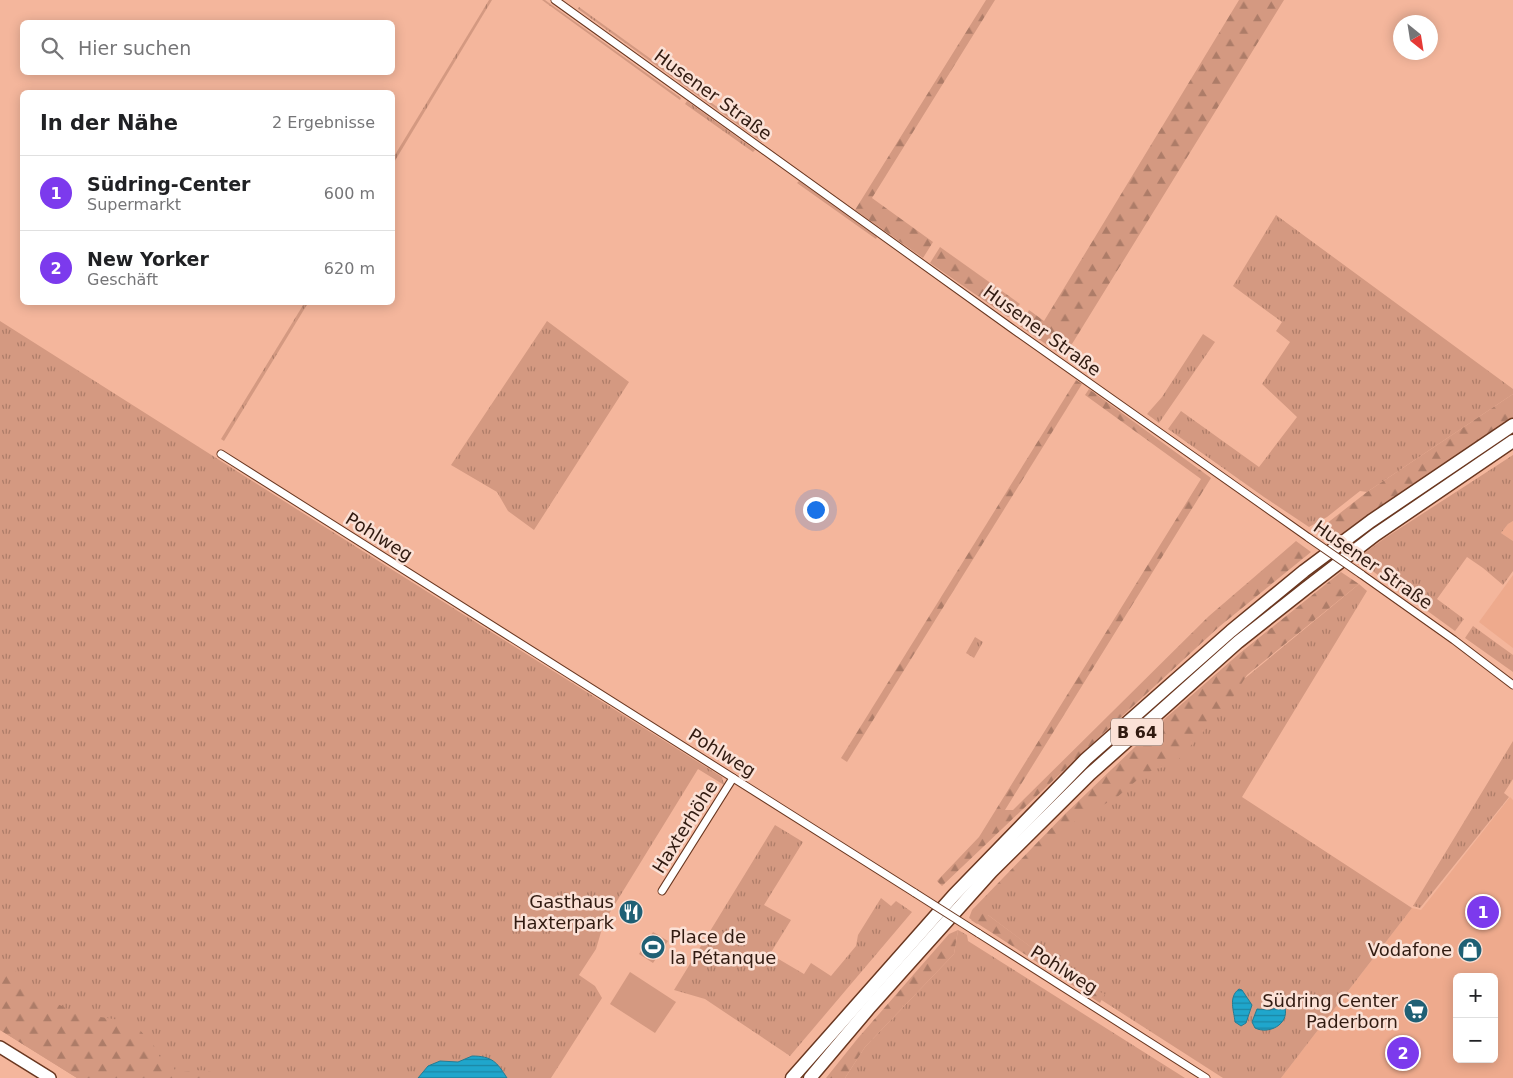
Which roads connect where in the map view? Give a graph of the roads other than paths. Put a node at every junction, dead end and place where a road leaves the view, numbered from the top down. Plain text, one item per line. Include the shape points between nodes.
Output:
1 (555, 0) edge
2 (1513, 425) edge
3 (1513, 441) edge
4 (221, 454) dead end
5 (1513, 685) edge
6 (734, 778) junction
7 (662, 891) dead end
8 (0, 1046) edge
9 (50, 1078) edge
10 (792, 1078) edge
11 (810, 1078) edge
12 (1206, 1078) edge

1 - 5 street, Husener Straße, bridge
2 - 10 highway, B 64 via 1371,521 1304,571 1086,759 954,894
3 - 11 highway, B 64 via 1311,584 1238,642 1090,774 991,872
4 - 6 street, Pohlweg
6 - 7 street, Haxterhöhe
6 - 12 street, Pohlweg, bridge
8 - 9 main road

